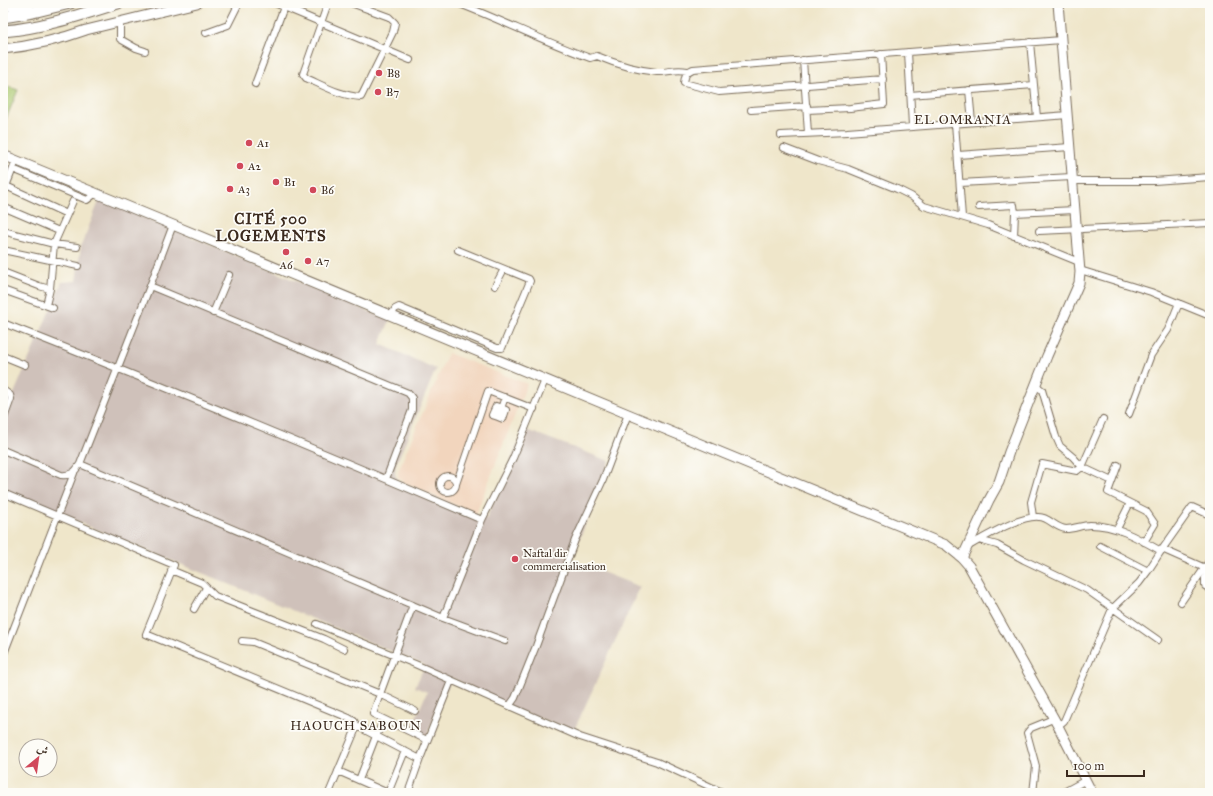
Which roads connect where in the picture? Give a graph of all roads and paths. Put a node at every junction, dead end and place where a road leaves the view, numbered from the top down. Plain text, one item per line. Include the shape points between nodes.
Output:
1 (42, 3) edge
2 (70, 3) edge
3 (98, 3) edge
4 (118, 3) edge
5 (197, 3) edge
6 (239, 3) edge
7 (275, 3) edge
8 (328, 3) edge
9 (351, 3) edge
10 (457, 3) edge
11 (1058, 3) edge
12 (285, 5) edge
13 (3, 6) edge
14 (29, 6) junction
15 (3, 13) edge
16 (3, 17) edge
17 (120, 22) junction
18 (320, 22) junction
19 (3, 26) edge
20 (3, 32) edge
21 (206, 33) dead end
22 (1061, 40) junction
23 (1030, 42) junction
24 (3, 49) edge
25 (385, 49) junction
26 (146, 51) dead end
27 (908, 52) junction
28 (881, 54) junction
29 (410, 60) dead end
30 (804, 60) junction
31 (687, 71) junction
32 (883, 79) junction
33 (255, 84) dead end
34 (1034, 85) junction
35 (805, 86) junction
36 (969, 90) junction
37 (910, 95) junction
38 (807, 108) junction
39 (751, 110) dead end
40 (1068, 115) junction
41 (1037, 117) junction
42 (972, 122) junction
43 (955, 123) junction
44 (912, 126) junction
45 (808, 134) junction
46 (781, 135) dead end
47 (1070, 147) junction
48 (784, 148) dead end
49 (3, 155) edge
50 (958, 155) junction
51 (15, 165) junction
52 (1210, 177) edge
53 (1073, 179) junction
54 (960, 184) junction
55 (63, 185) junction
56 (77, 185) junction
57 (6, 186) junction
58 (96, 193) junction
59 (3, 194) edge
60 (73, 198) junction
61 (3, 207) edge
62 (979, 207) dead end
63 (1075, 210) junction
64 (1015, 213) junction
65 (67, 214) junction
66 (962, 217) junction
67 (1210, 223) edge
68 (173, 225) junction
69 (1076, 229) junction
70 (3, 231) edge
71 (59, 231) junction
72 (1039, 231) dead end
73 (1014, 236) junction
74 (54, 244) junction
75 (77, 247) dead end
76 (3, 250) edge
77 (458, 250) dead end
78 (53, 261) junction
79 (78, 266) dead end
80 (1080, 266) junction
81 (504, 269) junction
82 (3, 272) edge
83 (229, 275) dead end
84 (150, 286) junction
85 (495, 286) dead end
86 (50, 289) junction
87 (3, 290) edge
88 (1179, 303) junction
89 (213, 313) junction
90 (391, 316) junction
91 (1210, 316) edge
92 (3, 323) edge
93 (3, 356) edge
94 (25, 365) dead end
95 (118, 369) junction
96 (545, 380) junction
97 (1035, 385) junction
98 (3, 390) edge
99 (505, 397) junction
100 (534, 409) junction
101 (628, 414) junction
102 (1128, 414) dead end
103 (498, 417) dead end
104 (1103, 419) dead end
105 (3, 421) edge
106 (3, 450) edge
107 (80, 464) junction
108 (1118, 465) dead end
109 (1082, 468) junction
110 (74, 473) junction
111 (386, 479) junction
112 (1112, 481) junction
113 (456, 484) dead end
114 (3, 493) edge
115 (1130, 503) junction
116 (1210, 515) edge
117 (58, 516) junction
118 (1033, 517) junction
119 (482, 520) junction
120 (1117, 529) junction
121 (979, 540) junction
122 (1144, 542) junction
123 (969, 546) junction
124 (1100, 546) dead end
125 (1162, 550) junction
126 (962, 558) junction
127 (1210, 560) edge
128 (1208, 569) edge
129 (171, 570) junction
130 (1148, 571) junction
131 (206, 588) junction
132 (1210, 588) edge
133 (1181, 602) dead end
134 (414, 605) junction
135 (194, 609) dead end
136 (1112, 609) junction
137 (443, 618) junction
138 (317, 624) dead end
139 (1158, 640) dead end
140 (242, 641) dead end
141 (505, 641) dead end
142 (344, 649) dead end
143 (3, 656) edge
144 (394, 656) junction
145 (451, 681) junction
146 (380, 694) junction
147 (507, 705) junction
148 (414, 711) dead end
149 (384, 720) junction
150 (1056, 723) junction
151 (357, 726) junction
152 (376, 736) junction
153 (427, 740) junction
154 (405, 751) junction
155 (420, 759) junction
156 (338, 771) junction
157 (359, 780) junction
158 (1086, 780) junction
159 (329, 793) edge
160 (408, 793) edge
161 (724, 793) edge
162 (1033, 793) edge
163 (1062, 793) edge
164 (1092, 793) edge

1 - 14 highway
2 - 16 highway
3 - 19 highway
4 - 20 highway via 65,20
5 - 17 main road
6 - 21 street via 228,25
7 - 12 street
8 - 18 street
9 - 25 street via 389,18 395,23
10 - 31 street via 590,58 597,56 621,65 658,72 679,69
11 - 22 main road
12 - 18 street
12 - 33 street
13 - 14 main road
14 - 15 highway
17 - 24 main road via 48,42
17 - 26 street via 120,39
18 - 25 street
18 - 25 street via 303,74 306,78 332,90 352,97 361,97
22 - 23 street
22 - 40 main road
23 - 27 street
23 - 34 street
25 - 29 street
27 - 28 street
27 - 37 street
28 - 30 street
28 - 32 street
30 - 31 street
30 - 35 street
31 - 35 street via 684,83 719,92
32 - 35 street
32 - 38 street via 884,104 850,108
34 - 36 street
34 - 41 street
35 - 38 street
36 - 37 street
36 - 42 street
37 - 44 street
38 - 39 street
38 - 45 street
40 - 41 street
40 - 47 main road
41 - 42 street
42 - 43 street
43 - 44 street
43 - 50 street
44 - 45 street
45 - 46 street
47 - 50 street
47 - 53 main road
48 - 66 street via 897,189 924,206
49 - 51 main road
50 - 54 street
51 - 55 main road
51 - 57 street
52 - 53 street via 1154,181
53 - 54 street
53 - 63 main road
54 - 66 street
55 - 56 main road
55 - 60 street
56 - 58 main road
56 - 60 street
57 - 59 street
57 - 65 street
58 - 60 street via 87,200
58 - 68 main road
60 - 65 street
61 - 71 street
62 - 64 street via 1014,205
63 - 64 street
63 - 69 main road
64 - 73 street
65 - 71 street
66 - 73 street
67 - 69 street
68 - 84 street
68 - 90 main road
69 - 72 street
69 - 80 main road
70 - 74 street
71 - 74 street
73 - 80 street
74 - 75 street
74 - 78 street
76 - 78 street
77 - 81 street
78 - 79 street
78 - 86 street
80 - 88 street
80 - 97 main road via 1079,283 1074,297
81 - 85 street
81 - 90 street via 530,281 502,348 399,307
82 - 86 street
83 - 89 street
84 - 89 street
84 - 95 street
86 - 87 street via 49,306
88 - 91 street
88 - 102 street via 1168,330 1151,355
89 - 111 street via 408,393 413,402 412,410
90 - 96 main road
92 - 95 street
93 - 94 street
95 - 107 street
95 - 111 street
96 - 100 street
96 - 101 main road
97 - 109 street via 1042,390 1060,446
97 - 123 main road via 1004,468
98 - 105 street via 11,399
99 - 100 street
99 - 103 street via 501,408 496,406 492,415
99 - 113 street via 488,391
100 - 119 street
101 - 126 main road via 946,545
101 - 147 street via 603,480 575,540 515,698 512,704
104 - 109 street
106 - 110 street via 61,475
107 - 110 street
107 - 134 street
108 - 112 street
109 - 112 street
109 - 118 street via 1077,471 1042,464 1031,502
110 - 117 street
111 - 119 street
112 - 115 street via 1108,492
114 - 117 street
115 - 120 street
115 - 122 street via 1146,511 1155,524
116 - 125 street via 1192,507
117 - 129 street via 174,565
117 - 143 street
118 - 120 street via 1044,518 1060,528 1067,529 1089,525
118 - 121 street via 992,532
119 - 137 street
120 - 122 street
121 - 123 street
121 - 136 street via 997,545 1087,590
122 - 125 street
123 - 126 main road
124 - 130 street
125 - 128 street
125 - 130 street
126 - 150 main road via 974,575
127 - 128 street
128 - 132 street via 1204,586
128 - 133 street
129 - 131 street via 202,583
129 - 151 street via 146,634 349,718
130 - 136 street
131 - 135 street
131 - 142 street via 215,596
134 - 137 street
134 - 144 street
136 - 139 street
136 - 150 street via 1064,721
137 - 141 street
138 - 144 street
140 - 146 street via 253,642
144 - 145 street
144 - 146 street
145 - 147 street
145 - 153 street
146 - 148 street
146 - 149 street via 373,714
147 - 161 street via 580,737 657,762
149 - 152 street
149 - 153 street
150 - 158 main road
150 - 162 street via 1031,728 1027,733 1036,766
151 - 152 street
151 - 156 street
152 - 154 street
152 - 157 street
153 - 155 street
154 - 155 street
154 - 157 street via 388,793
155 - 160 street
156 - 157 street
156 - 159 street
158 - 163 street
158 - 164 main road

